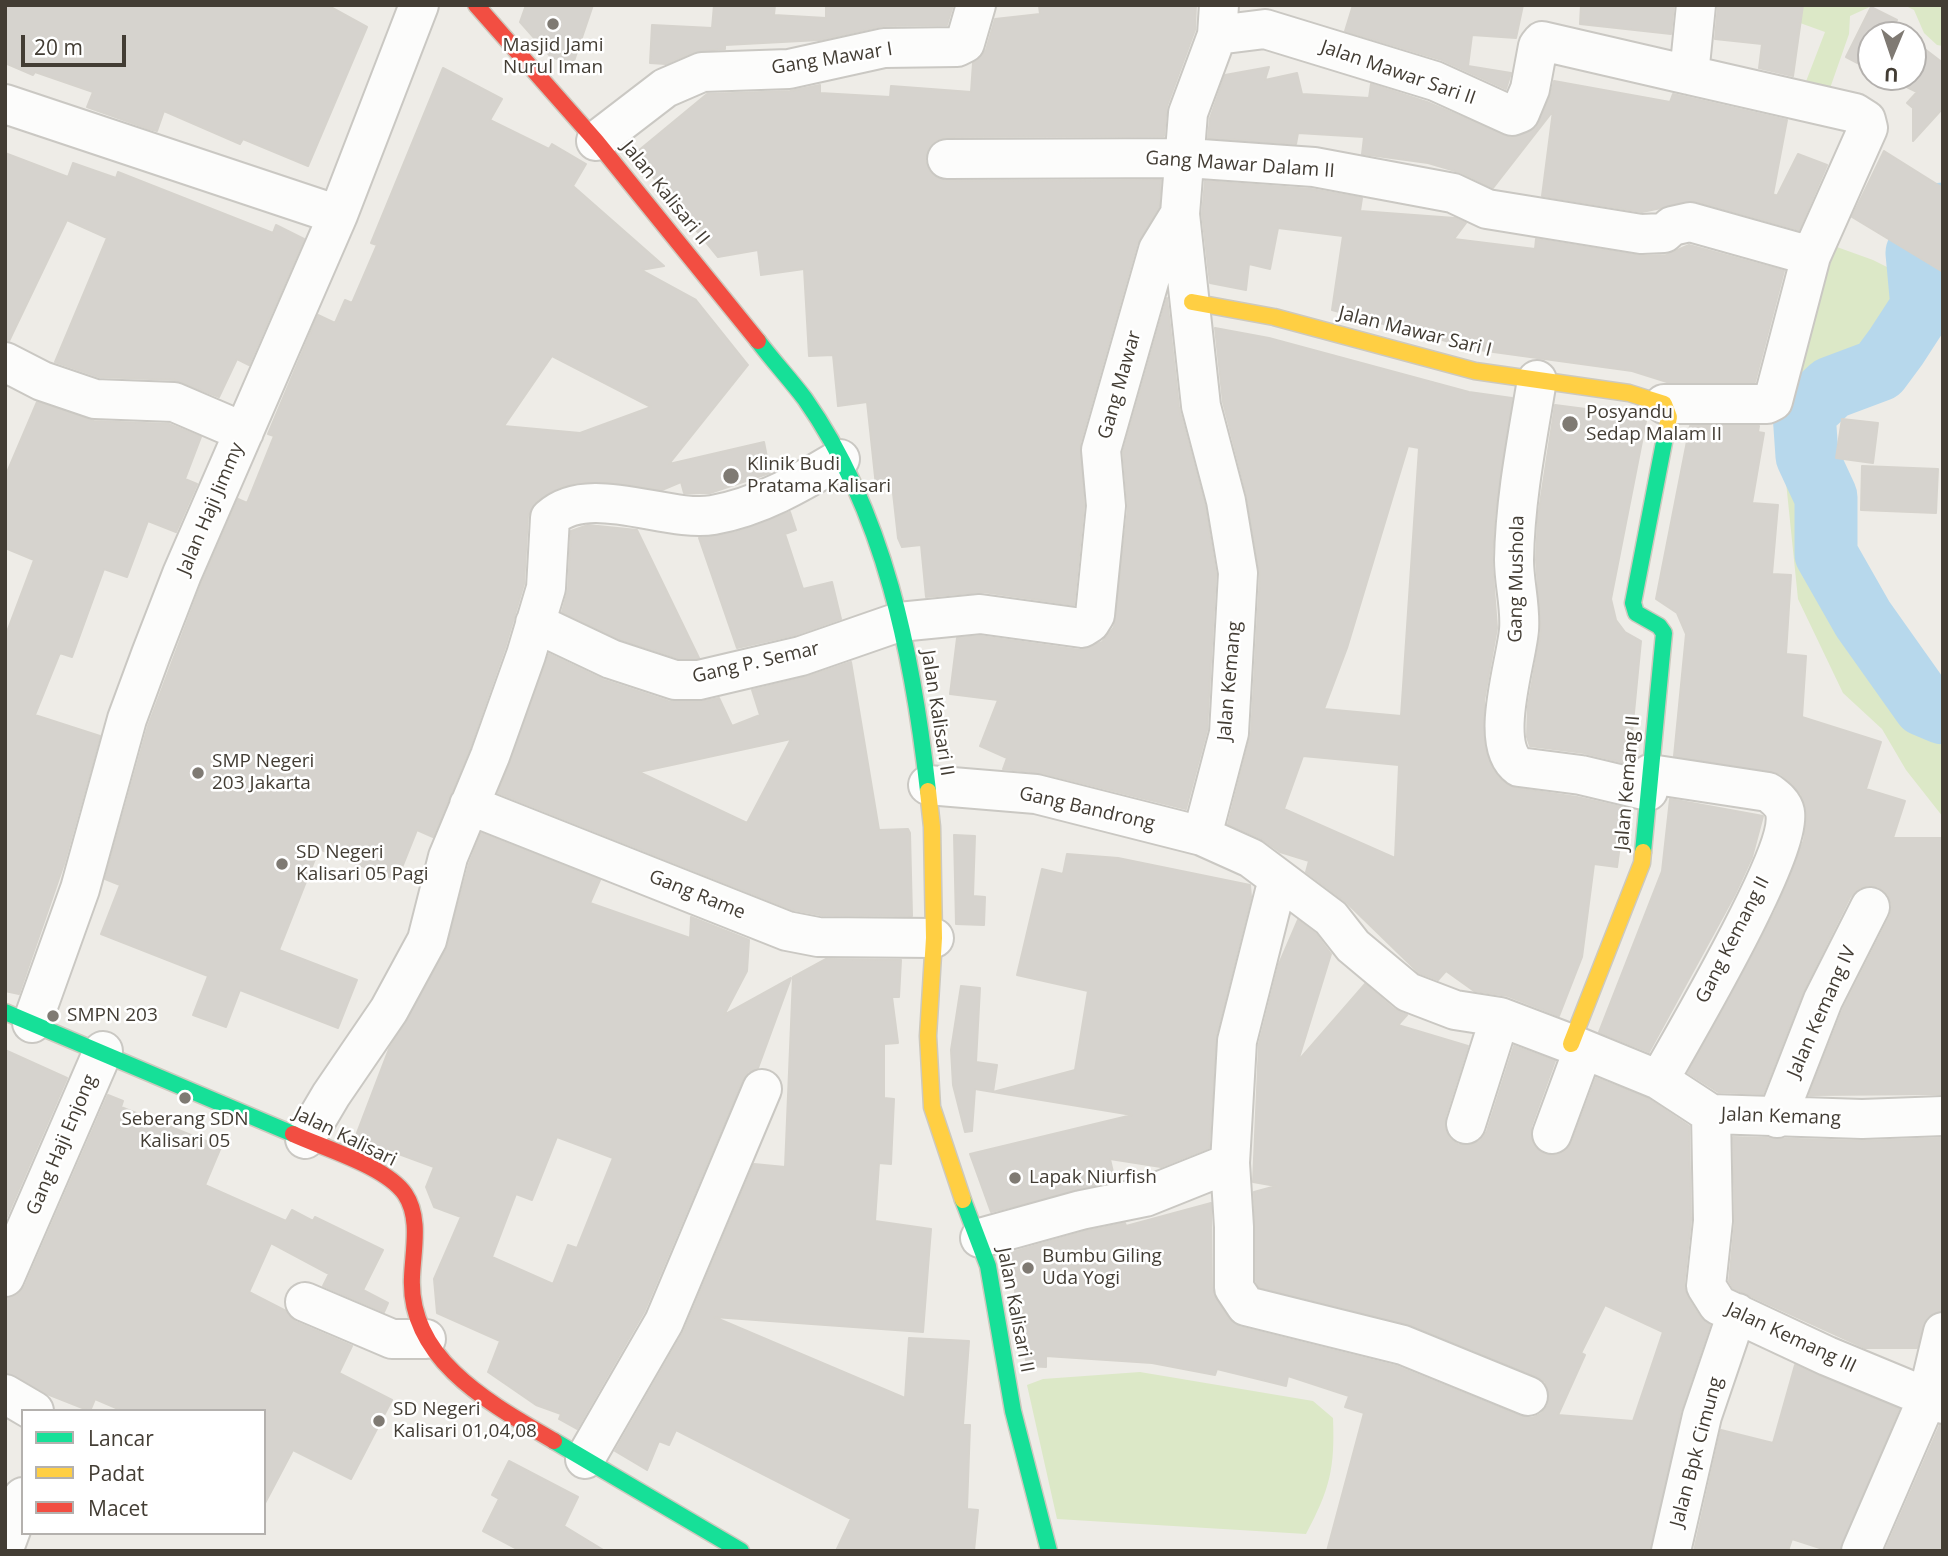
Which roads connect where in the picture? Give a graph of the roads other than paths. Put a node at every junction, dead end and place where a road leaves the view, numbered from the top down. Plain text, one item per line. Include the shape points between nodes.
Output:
1 (419, 5) edge
2 (476, 5) edge
3 (976, 5) edge
4 (1696, 5) edge
5 (1218, 20) edge
6 (1689, 75) junction
7 (5, 104) edge
8 (596, 141) junction
9 (1187, 158) junction
10 (947, 159) dead end
11 (1180, 214) junction
12 (338, 215) junction
13 (1811, 256) junction
14 (1192, 302) junction
15 (5, 362) edge
16 (1537, 380) junction
17 (1647, 398) junction
18 (244, 432) junction
19 (840, 459) junction
20 (900, 622) junction
21 (535, 623) junction
22 (1649, 783) junction
23 (944, 786) junction
24 (469, 805) junction
25 (1202, 836) junction
26 (1278, 879) junction
27 (1870, 907) dead end
28 (934, 938) junction
29 (1500, 1017) junction
30 (19, 1018) edge
31 (1577, 1047) junction
32 (103, 1051) junction
33 (1659, 1080) junction
34 (762, 1089) dead end
35 (1711, 1114) junction
36 (1943, 1116) edge
37 (1777, 1118) junction
38 (1466, 1124) dead end
39 (1552, 1134) dead end
40 (305, 1139) junction
41 (1230, 1163) junction
42 (980, 1238) junction
43 (5, 1277) edge
44 (305, 1302) dead end
45 (1737, 1313) junction
46 (1943, 1332) edge
47 (426, 1339) junction
48 (5, 1394) edge
49 (1528, 1396) dead end
50 (1935, 1402) edge
51 (31, 1409) edge
52 (585, 1459) junction
53 (21, 1502) edge
54 (5, 1546) edge
55 (720, 1546) edge
56 (1049, 1551) edge
57 (1671, 1551) edge
58 (1861, 1551) edge

1 - 12 street, Jalan Haji Jimmy
2 - 8 street, Jalan Kalisari II
3 - 8 street, Gang Mawar I via 965,43 957,47 884,48 789,69 702,72 665,88
4 - 6 street
5 - 6 street, Jalan Mawar Sari II via 1265,29 1434,81 1512,116 1520,113 1525,101 1542,41
5 - 9 street, Jalan Kemang via 1188,113
6 - 13 street, Jalan Mawar Sari II via 1855,113 1866,120 1868,128
7 - 12 street
8 - 19 street, Jalan Kalisari II via 806,400
9 - 10 street, Gang Mawar Dalam II
9 - 11 street, Jalan Kemang
9 - 13 street, Gang Mawar Dalam II via 1314,167 1453,192 1487,209 1641,234 1664,233 1690,222
11 - 14 street, Jalan Kemang
11 - 20 street, Gang Mawar via 1158,250 1101,450 1106,506 1090,623 1065,628 979,614
12 - 18 street, Jalan Haji Jimmy
13 - 17 street via 1773,401
14 - 16 street, Jalan Mawar Sari I via 1274,317 1475,371
14 - 25 street, Jalan Kemang via 1201,406 1226,501 1238,573 1229,733
15 - 18 street via 94,399 174,402
16 - 17 street, Jalan Mawar Sari I
16 - 22 street, Gang Mushola via 1519,483 1514,562 1520,628 1504,748 1519,767
17 - 22 street, Jalan Kemang II via 1669,417 1633,603 1636,613 1660,625 1664,633
18 - 30 street, Jalan Haji Jimmy via 182,574 127,719 80,889
19 - 20 street, Jalan Kalisari II via 885,564
19 - 21 street via 786,492 713,515 596,505 559,510 551,518 546,588
20 - 21 street, Gang P. Semar via 801,656 699,680 675,680 611,659
20 - 23 street, Jalan Kalisari II via 918,704
21 - 24 street
22 - 31 street, Jalan Kemang II via 1642,863
22 - 33 street, Gang Kemang II via 1768,792 1785,814 1761,890
23 - 25 street, Gang Bandrong via 1079,803
23 - 28 street, Jalan Kalisari II via 934,865
24 - 28 street, Gang Rame via 787,931 829,937
24 - 40 street via 448,856 427,940 389,1010
25 - 26 street, Jalan Kemang via 1251,858
26 - 29 street, Jalan Kemang via 1331,918 1353,946 1408,992 1455,1010
26 - 41 street via 1237,1041
27 - 37 street, Jalan Kemang IV via 1823,1000
28 - 42 street, Jalan Kalisari II via 928,1036 932,1107
29 - 31 street, Jalan Kemang
29 - 38 street
30 - 32 street, Jalan Kalisari
31 - 33 street, Jalan Kemang
31 - 39 street
32 - 40 street, Jalan Kalisari
32 - 43 street, Gang Haji Enjong
33 - 35 street, Jalan Kemang
34 - 52 street via 664,1322
35 - 37 street, Jalan Kemang
35 - 45 street, Jalan Kemang III via 1713,1221 1706,1286 1718,1305
36 - 37 street, Jalan Kemang
40 - 47 street, Jalan Kalisari via 404,1191 413,1216 410,1293
41 - 42 street via 1145,1197
41 - 49 street via 1234,1288 1246,1306 1403,1345
42 - 56 street, Jalan Kalisari II via 1013,1411
44 - 47 street via 392,1339
45 - 50 street, Jalan Kemang III
45 - 57 street, Jalan Bpk Cimung via 1702,1416
46 - 50 street
47 - 52 street, Jalan Kalisari via 469,1385
48 - 51 street
50 - 58 street
52 - 55 street, Jalan Kalisari
53 - 54 street

